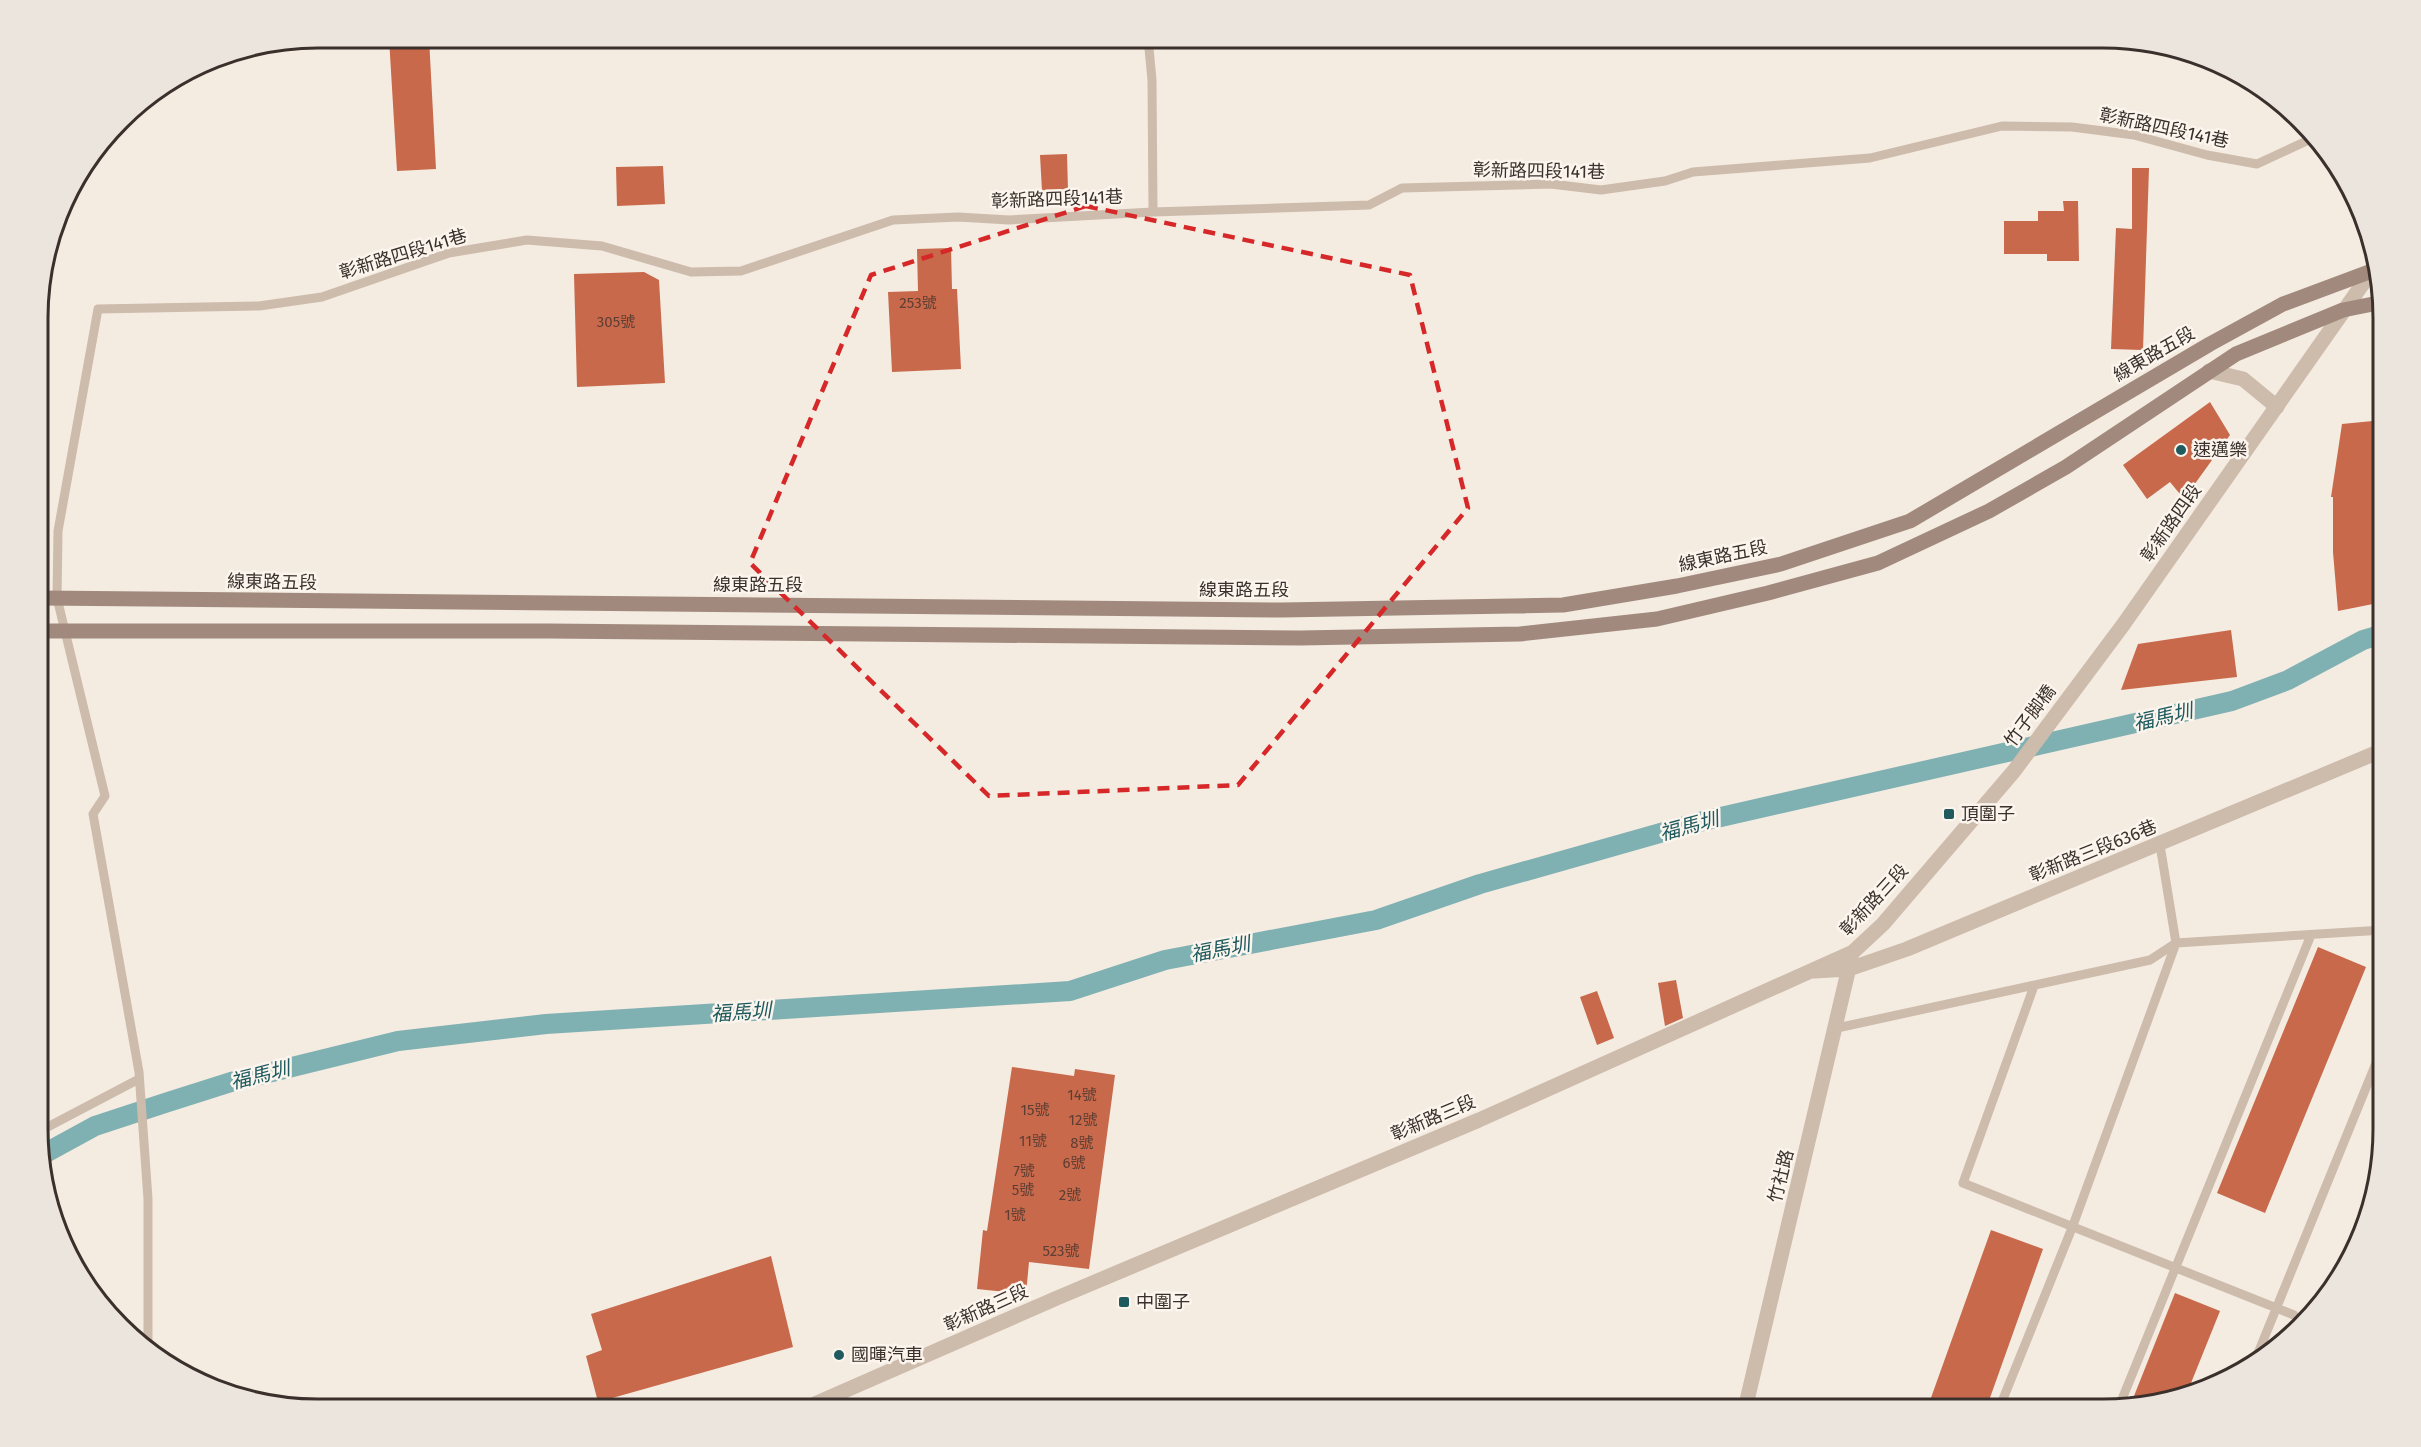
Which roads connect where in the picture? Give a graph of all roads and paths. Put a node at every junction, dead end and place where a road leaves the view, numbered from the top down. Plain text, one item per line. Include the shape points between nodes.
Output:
1 (1149, 48) edge
2 (2307, 141) edge
3 (1154, 212) junction
4 (2369, 270) edge
5 (2370, 275) edge
6 (2372, 304) edge
7 (2343, 310) junction
8 (2209, 371) junction
9 (2277, 407) junction
10 (48, 598) edge
11 (57, 598) junction
12 (48, 631) edge
13 (66, 632) junction
14 (2078, 685) joint
15 (2373, 754) edge
16 (2014, 771) joint
17 (2160, 845) junction
18 (2373, 931) edge
19 (2311, 935) junction
20 (2176, 943) junction
21 (1853, 952) junction
22 (1849, 969) junction
23 (1814, 971) junction
24 (2034, 986) junction
25 (1837, 1028) junction
26 (2373, 1071) edge
27 (140, 1079) junction
28 (48, 1127) edge
29 (2072, 1228) junction
30 (2177, 1269) junction
31 (2278, 1309) junction
32 (2294, 1315) dead end
33 (148, 1338) edge
34 (2261, 1347) edge
35 (2123, 1398) edge
36 (826, 1399) edge
37 (1747, 1399) edge
38 (2003, 1399) edge

1 - 3 lane
2 - 3 lane, 彰新路四段141巷 via 2257,164 2134,135 2072,127 2002,126 1870,158 1693,172 1665,181 1601,190 1551,184 1402,188 1369,206
3 - 11 lane, 彰新路四段141巷 via 1009,220 893,220 741,271 691,272 602,246 527,240 449,253 322,297 259,306 98,309 58,531
4 - 11 main road, 線東路五段 via 2283,304 1910,521 1781,564 1563,605 1282,610
5 - 7 street, 彰新路四段
6 - 7 main road
7 - 8 main road via 2236,354
7 - 9 street, 彰新路四段
8 - 9 street via 2243,379
8 - 13 main road via 1989,511 1878,563 1657,619 1520,634 1300,638 548,631
9 - 14 street, 彰新路四段
10 - 11 main road, 線東路五段
11 - 13 lane
12 - 13 main road
13 - 27 lane via 105,796 93,814
14 - 16 street, 竹子脚橋
15 - 17 street, 彰新路三段636巷
16 - 21 street, 彰新路三段 via 1883,924
17 - 20 lane
17 - 22 street, 彰新路三段636巷
18 - 19 lane
19 - 20 lane
19 - 30 lane
20 - 24 lane via 2150,960
20 - 29 lane
21 - 22 street, 竹社路
21 - 23 street, 彰新路三段
22 - 23 street, 彰新路三段636巷
22 - 25 street, 竹社路
23 - 36 street, 彰新路三段 via 1479,1120
24 - 25 lane
24 - 29 lane via 1963,1183
25 - 37 street, 竹社路
26 - 31 lane
27 - 28 lane
27 - 33 lane via 148,1199
29 - 30 lane
29 - 38 lane
30 - 31 lane
30 - 35 lane
31 - 32 lane
31 - 34 lane

